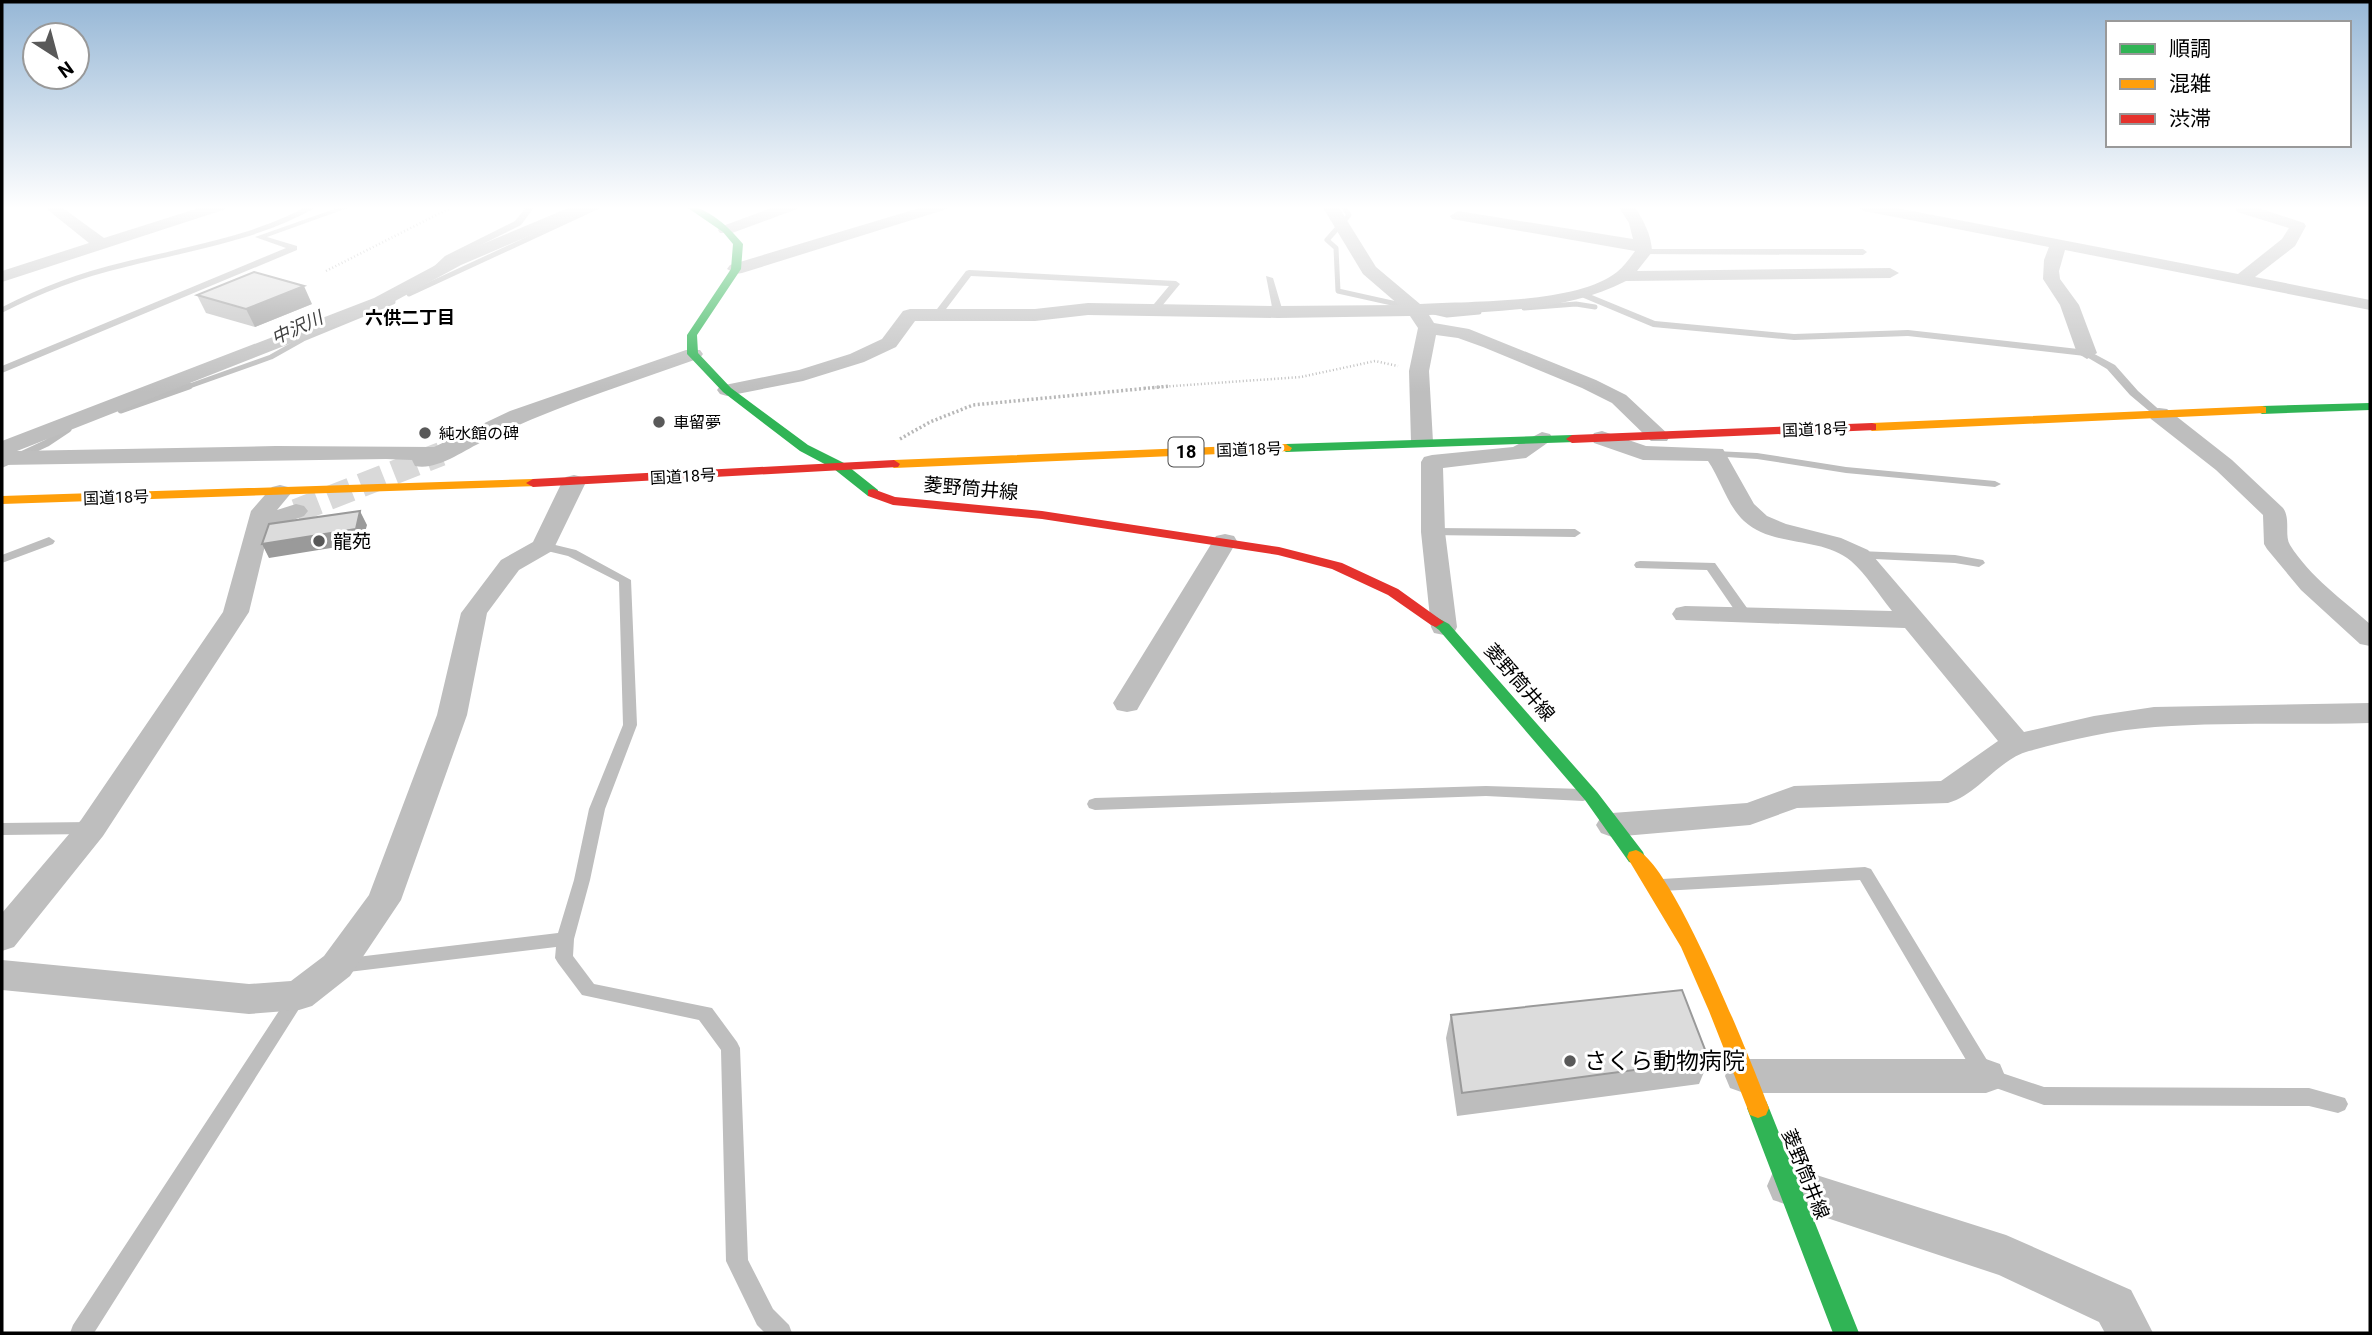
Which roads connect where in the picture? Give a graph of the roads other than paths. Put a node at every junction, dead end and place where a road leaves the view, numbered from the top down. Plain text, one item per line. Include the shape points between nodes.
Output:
1 (29, 268) edge
2 (244, 268) edge
3 (436, 268) edge
4 (443, 268) edge
5 (1368, 268) edge
6 (1629, 268) edge
7 (2051, 268) edge
8 (2184, 268) edge
9 (2256, 268) edge
10 (736, 269) edge
11 (1890, 273) dead end
12 (428, 275) junction
13 (1623, 276) junction
14 (2, 277) edge
15 (1269, 278) dead end
16 (2242, 279) junction
17 (1582, 294) junction
18 (2370, 305) edge
19 (1154, 310) junction
20 (1416, 310) junction
21 (1278, 312) junction
22 (937, 315) junction
23 (1428, 328) junction
24 (2087, 352) junction
25 (693, 354) junction
26 (2, 370) edge
27 (727, 390) junction
28 (2370, 405) edge
29 (2159, 414) junction
30 (1659, 436) junction
31 (1602, 438) junction
32 (1542, 439) junction
33 (1422, 442) junction
34 (441, 454) junction
35 (1715, 454) junction
36 (2, 455) edge
37 (416, 464) tunnel mouth
38 (846, 466) junction
39 (574, 482) junction
40 (1995, 484) dead end
41 (2, 500) edge
42 (288, 501) junction
43 (1433, 532) junction
44 (1575, 533) dead end
45 (49, 541) dead end
46 (1225, 541) junction
47 (543, 546) junction
48 (1859, 555) junction
49 (2, 559) edge
50 (1979, 563) dead end
51 (1640, 565) dead end
52 (1685, 614) dead end
53 (1745, 615) junction
54 (1915, 621) junction
55 (1444, 627) junction
56 (2370, 638) edge
57 (1127, 704) dead end
58 (2370, 713) edge
59 (2017, 744) junction
60 (1591, 796) junction
61 (1095, 804) dead end
62 (1612, 825) junction
63 (92, 828) junction
64 (2, 829) edge
65 (1657, 885) junction
66 (2, 937) edge
67 (565, 939) junction
68 (337, 966) junction
69 (2, 975) edge
70 (299, 995) junction
71 (1744, 1076) junction
72 (1986, 1076) junction
73 (2338, 1104) dead end
74 (1788, 1186) junction
75 (81, 1333) edge
76 (780, 1333) edge
77 (1846, 1333) edge
78 (2130, 1333) edge

1 - 14 street
2 - 26 lane
3 - 12 lane
4 - 12 street
5 - 20 street
6 - 13 street
7 - 24 street via 2052,284 2074,314
8 - 16 street
9 - 16 street
10 - 25 main road via 692,335
11 - 13 street
12 - 36 street via 380,302
13 - 17 street
15 - 21 lane
16 - 18 street
17 - 20 street via 1533,303
17 - 24 lane via 1653,324 1794,337 1908,333
19 - 21 street
19 - 22 street
19 - 22 lane via 1176,284 969,273
20 - 21 street
20 - 23 street
22 - 27 street via 910,315 889,343 857,358 803,375
23 - 30 street via 1490,343 1589,384 1619,399
23 - 33 street via 1419,371
24 - 29 lane via 2111,367
25 - 27 main road, 菱野筒井線
25 - 34 street via 518,416
27 - 38 main road, 菱野筒井線 via 804,448
28 - 29 main road, 国道18号 / 18
29 - 30 main road, 国道18号 / 18
29 - 56 street via 2275,513 2276,544 2310,585
30 - 31 main road, 国道18号 / 18
31 - 32 main road, 国道18号 / 18
31 - 35 street via 1643,453
32 - 33 main road, 国道18号 / 18
32 - 43 street via 1518,453 1432,462
33 - 38 main road, 国道18号 / 18
34 - 36 street via 335,450
34 - 37 street
35 - 40 lane
35 - 48 street via 1752,517
38 - 39 main road, 国道18号 / 18
38 - 46 main road, 菱野筒井線 via 869,492 893,501 1042,515
39 - 42 main road, 国道18号 / 18
39 - 47 street
41 - 42 main road, 国道18号 / 18
42 - 63 street via 263,511 236,612
43 - 44 lane
43 - 55 street
45 - 49 lane
46 - 55 main road, 菱野筒井線 via 1338,566 1393,592
46 - 57 street
47 - 67 lane via 572,553 625,580 629,636 630,725 597,809
47 - 68 street via 510,565 474,612 452,715 384,900
48 - 50 lane
48 - 54 street
51 - 53 lane via 1711,566
52 - 53 street
53 - 54 street
54 - 59 street
55 - 60 main road, 菱野筒井線
58 - 59 street via 2154,717
59 - 62 street via 1948,792 1794,797 1750,814
60 - 61 lane via 1486,790
60 - 62 main road, 菱野筒井線
62 - 65 main road, 菱野筒井線
63 - 64 lane
63 - 66 street
65 - 71 main road, 菱野筒井線 via 1715,997
65 - 72 lane via 1865,873
67 - 68 lane
67 - 76 lane via 564,958 588,990 705,1013 730,1048 737,1262 765,1317
68 - 70 street
69 - 70 street via 250,999
70 - 75 lane
71 - 72 street
71 - 74 main road, 菱野筒井線
72 - 73 lane via 2044,1096 2309,1097
74 - 77 main road, 菱野筒井線
74 - 78 street via 2006,1256 2115,1306

